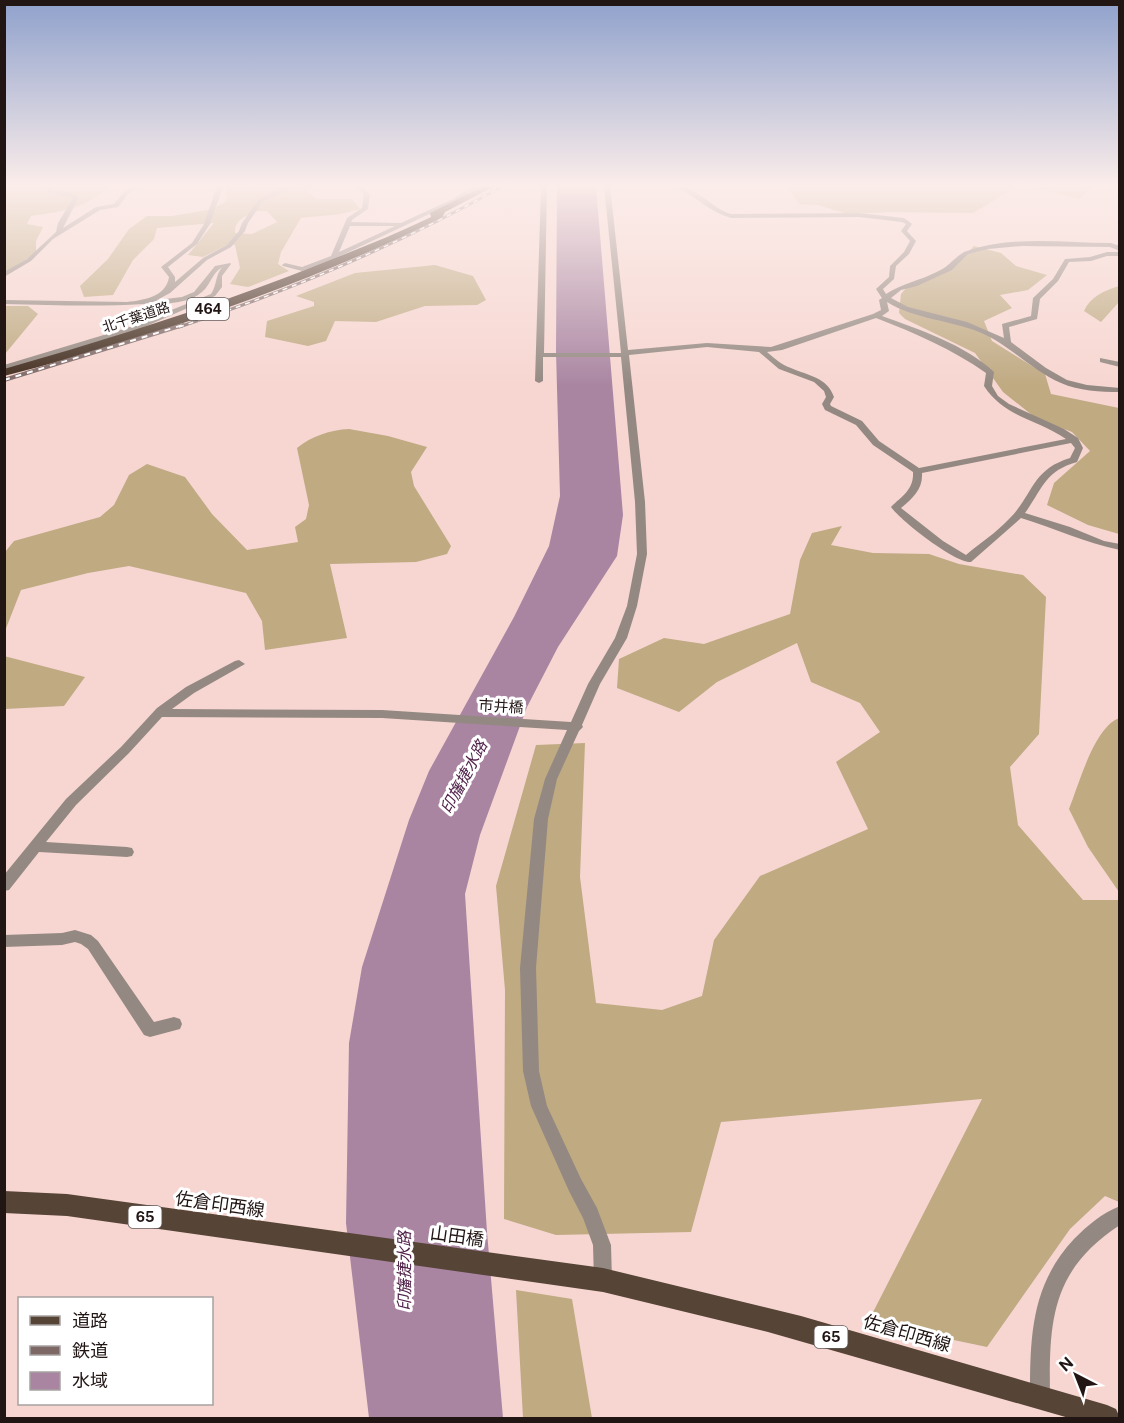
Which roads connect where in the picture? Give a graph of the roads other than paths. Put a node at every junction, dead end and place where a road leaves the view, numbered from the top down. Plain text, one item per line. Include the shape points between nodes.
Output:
1 (36, 252) edge
2 (183, 252) edge
3 (336, 252) edge
4 (342, 252) edge
5 (355, 252) edge
6 (542, 252) edge
7 (613, 252) edge
8 (909, 252) edge
9 (968, 252) edge
10 (1119, 254) edge
11 (229, 255) junction
12 (334, 256) junction
13 (285, 265) dead end
14 (4, 275) edge
15 (157, 297) junction
16 (885, 297) junction
17 (4, 302) edge
18 (143, 302) junction
19 (876, 316) junction
20 (1005, 342) junction
21 (763, 352) junction
22 (622, 354) junction
23 (540, 355) junction
24 (1103, 360) dead end
25 (1119, 365) edge
26 (4, 368) edge
27 (4, 374) edge
28 (539, 381) dead end
29 (1119, 390) edge
30 (1076, 440) junction
31 (917, 471) junction
32 (1020, 514) junction
33 (1119, 547) edge
34 (239, 664) dead end
35 (159, 714) junction
36 (577, 727) dead end
37 (37, 847) junction
38 (127, 852) dead end
39 (4, 886) edge
40 (4, 941) edge
41 (174, 1024) dead end
42 (4, 1202) edge
43 (1119, 1215) edge
44 (286, 1238) joint
45 (551, 1273) joint
46 (603, 1280) junction
47 (1040, 1396) junction
48 (1075, 1413) edge
49 (1107, 1419) edge

1 - 14 street
2 - 15 street via 164,267 172,277 171,284
3 - 12 street
4 - 12 street
5 - 27 highway, 北千葉道路 / 464 via 216,306
6 - 23 street
7 - 22 street
8 - 16 street via 892,266 892,278 879,289
9 - 16 street via 950,268
10 - 20 street via 1067,260 1056,280 1037,298 1034,317 1005,326
11 - 15 street via 205,259 166,294
11 - 18 street via 197,293 172,302
11 - 26 street via 213,295 130,330
12 - 13 street via 302,269
15 - 18 street
16 - 19 street via 885,311
16 - 20 street via 907,310 952,320
17 - 18 street
19 - 21 street
19 - 30 street via 961,353 990,372 988,386 998,398 1035,422
20 - 29 street via 1057,379 1083,387
21 - 22 street via 704,345
21 - 31 street via 782,367 821,383 830,392 828,408 859,423 876,442
22 - 23 street
22 - 46 street via 642,527 638,580 621,638 594,684 551,779 541,819 528,968 531,1071 539,1106 591,1214 602,1245
23 - 28 street
24 - 25 street
30 - 31 street
30 - 32 street via 1079,448 1074,460 1053,466 1042,476
31 - 32 street via 916,489 896,507 966,560
32 - 33 street
34 - 35 street via 190,690
35 - 36 street, 市井橋 via 316,713
35 - 37 street via 72,802
37 - 38 street
37 - 39 street
40 - 41 street via 75,936 86,939 150,1030
42 - 44 main road, 佐倉印西線 / 65 via 67,1205
43 - 47 street via 1071,1254 1047,1297 1041,1324
44 - 45 main road, 山田橋 / 65
45 - 46 main road, 佐倉印西線 / 65
46 - 47 main road, 佐倉印西線 / 65 via 680,1296
47 - 48 main road, 佐倉印西線 / 65
48 - 49 main road, 佐倉印西線 / 65

